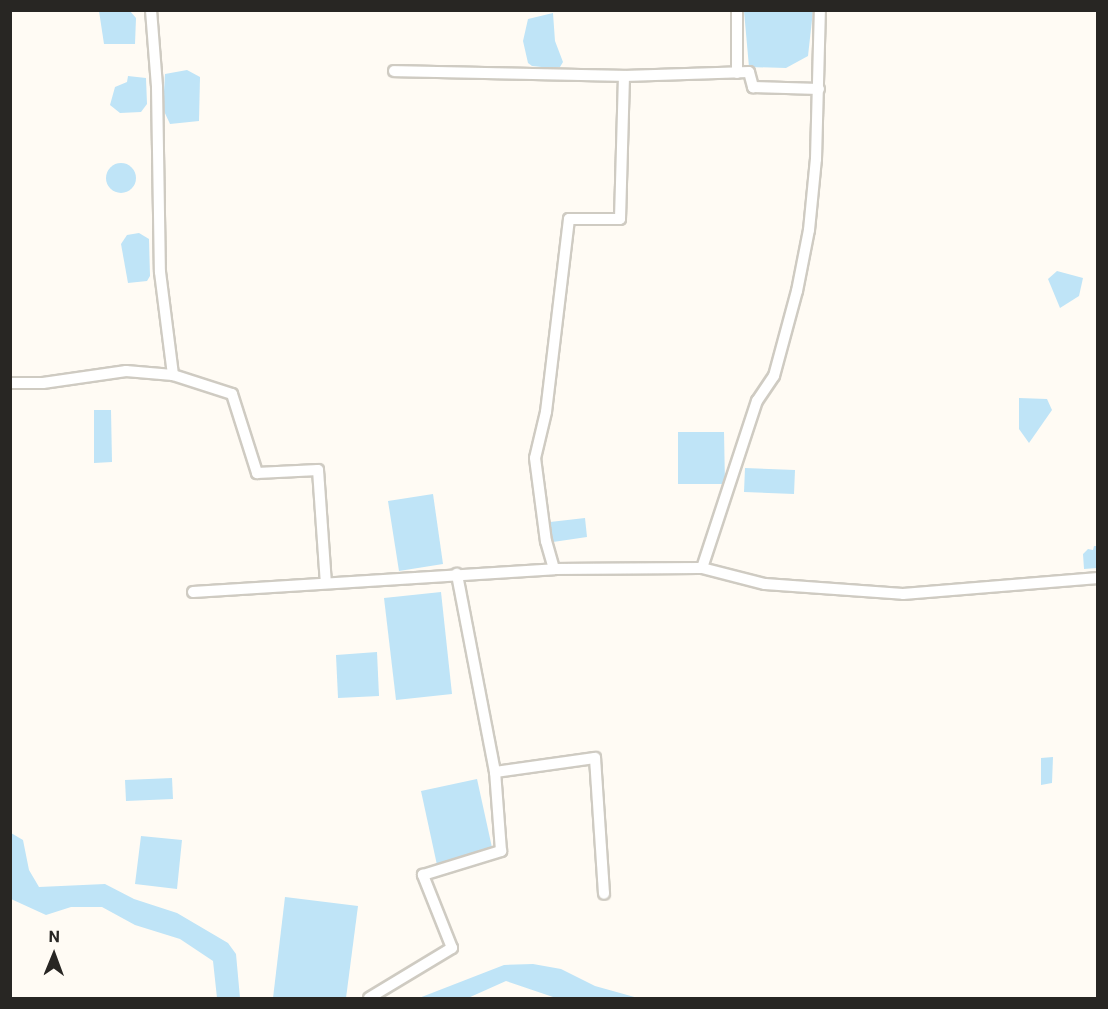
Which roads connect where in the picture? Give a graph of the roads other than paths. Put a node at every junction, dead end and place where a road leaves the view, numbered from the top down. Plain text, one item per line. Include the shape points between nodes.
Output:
1 (151, 10) edge
2 (737, 10) edge
3 (820, 10) edge
4 (394, 71) dead end
5 (737, 73) junction
6 (624, 76) junction
7 (819, 90) junction
8 (173, 375) junction
9 (10, 383) edge
10 (554, 568) junction
11 (702, 568) junction
12 (457, 574) junction
13 (1098, 578) edge
14 (326, 583) junction
15 (193, 592) dead end
16 (495, 772) junction
17 (604, 894) dead end
18 (369, 999) edge

1 - 8 street via 157,87 160,272
2 - 5 street
3 - 7 street
4 - 6 street
5 - 6 street
5 - 7 street via 749,72 753,87
6 - 10 street via 620,219 569,219 546,412 535,458 546,541
7 - 11 street via 809,230 797,291 774,376 757,401
8 - 9 street via 126,371 43,383
8 - 14 street via 232,394 258,473 318,470
10 - 11 street
10 - 12 street
11 - 13 street via 765,584 903,594
12 - 14 street
12 - 16 street
14 - 15 street
16 - 17 street via 595,758
16 - 18 street via 501,851 423,875 452,948

